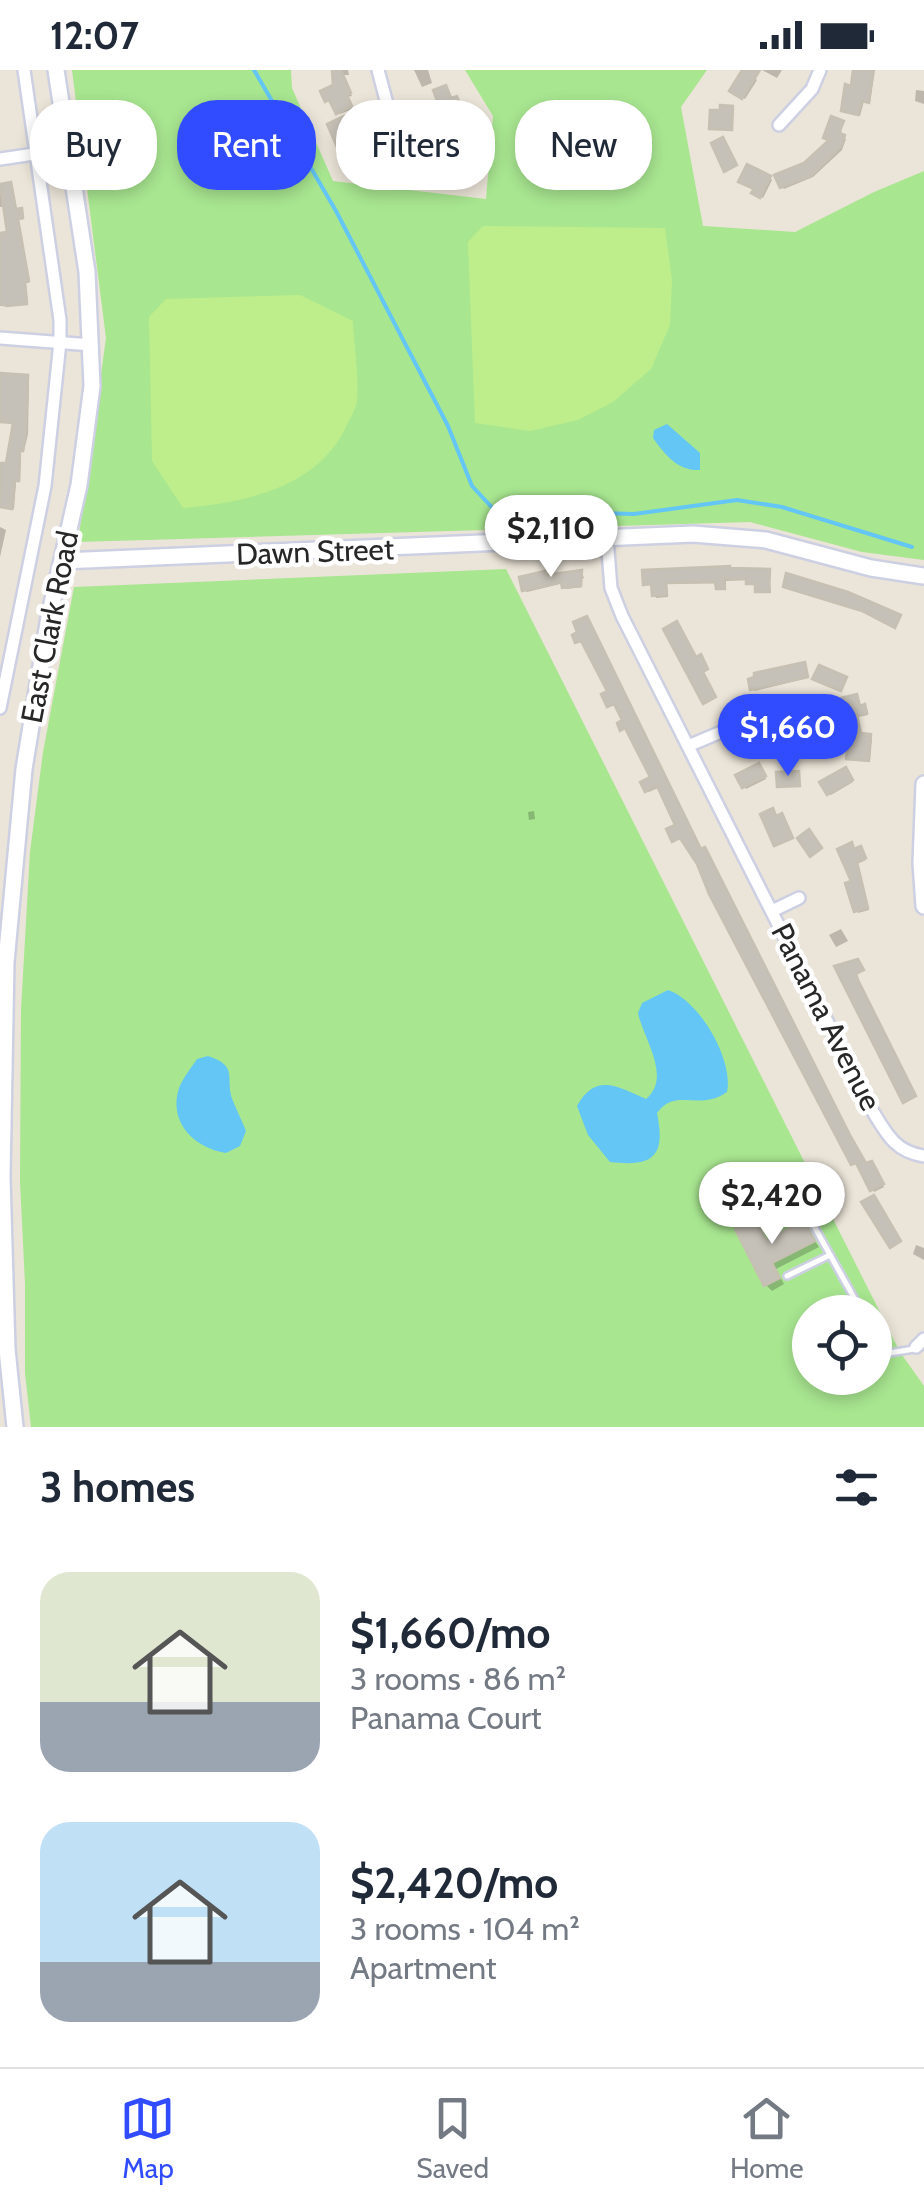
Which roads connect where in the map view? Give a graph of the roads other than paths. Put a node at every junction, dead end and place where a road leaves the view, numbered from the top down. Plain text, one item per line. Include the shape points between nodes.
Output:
1 (24, 70) edge
2 (56, 70) edge
3 (378, 70) edge
4 (820, 70) edge
5 (61, 100) edge
6 (387, 100) edge
7 (30, 120) edge
8 (779, 125) dead end
9 (30, 155) edge
10 (0, 160) edge
11 (40, 190) edge
12 (74, 190) edge
13 (0, 338) edge
14 (60, 342) junction
15 (92, 345) junction
16 (606, 539) junction
17 (62, 561) junction
18 (924, 576) edge
19 (0, 708) edge
20 (796, 723) dead end
21 (688, 746) junction
22 (924, 784) edge
23 (7, 848) edge
24 (799, 898) dead end
25 (924, 906) edge
26 (772, 911) junction
27 (924, 1156) edge
28 (1, 1178) edge
29 (732, 1220) dead end
30 (830, 1255) junction
31 (788, 1276) dead end
32 (852, 1295) edge
33 (920, 1343) edge
34 (892, 1353) edge
35 (15, 1427) edge

1 - 7 street
2 - 5 main road, East Clark Road
3 - 6 street
4 - 8 street
9 - 10 street
11 - 14 street
12 - 15 main road, East Clark Road
13 - 14 street
14 - 15 street
14 - 19 street via 45,486
15 - 17 main road, East Clark Road via 88,429
16 - 17 main road, Dawn Street
16 - 18 main road, Dawn Street via 693,534 766,540
16 - 21 street, Panama Avenue via 611,588
17 - 23 main road, East Clark Road
20 - 21 street via 740,724
21 - 26 street, Panama Avenue
22 - 25 main road
23 - 28 main road, East Clark Road
24 - 26 street, Panama Avenue
26 - 27 street, Panama Avenue via 872,1110 892,1142
28 - 35 main road, East Clark Road
29 - 30 lane via 770,1199 792,1201 805,1210
30 - 31 lane
30 - 32 lane
33 - 34 lane

